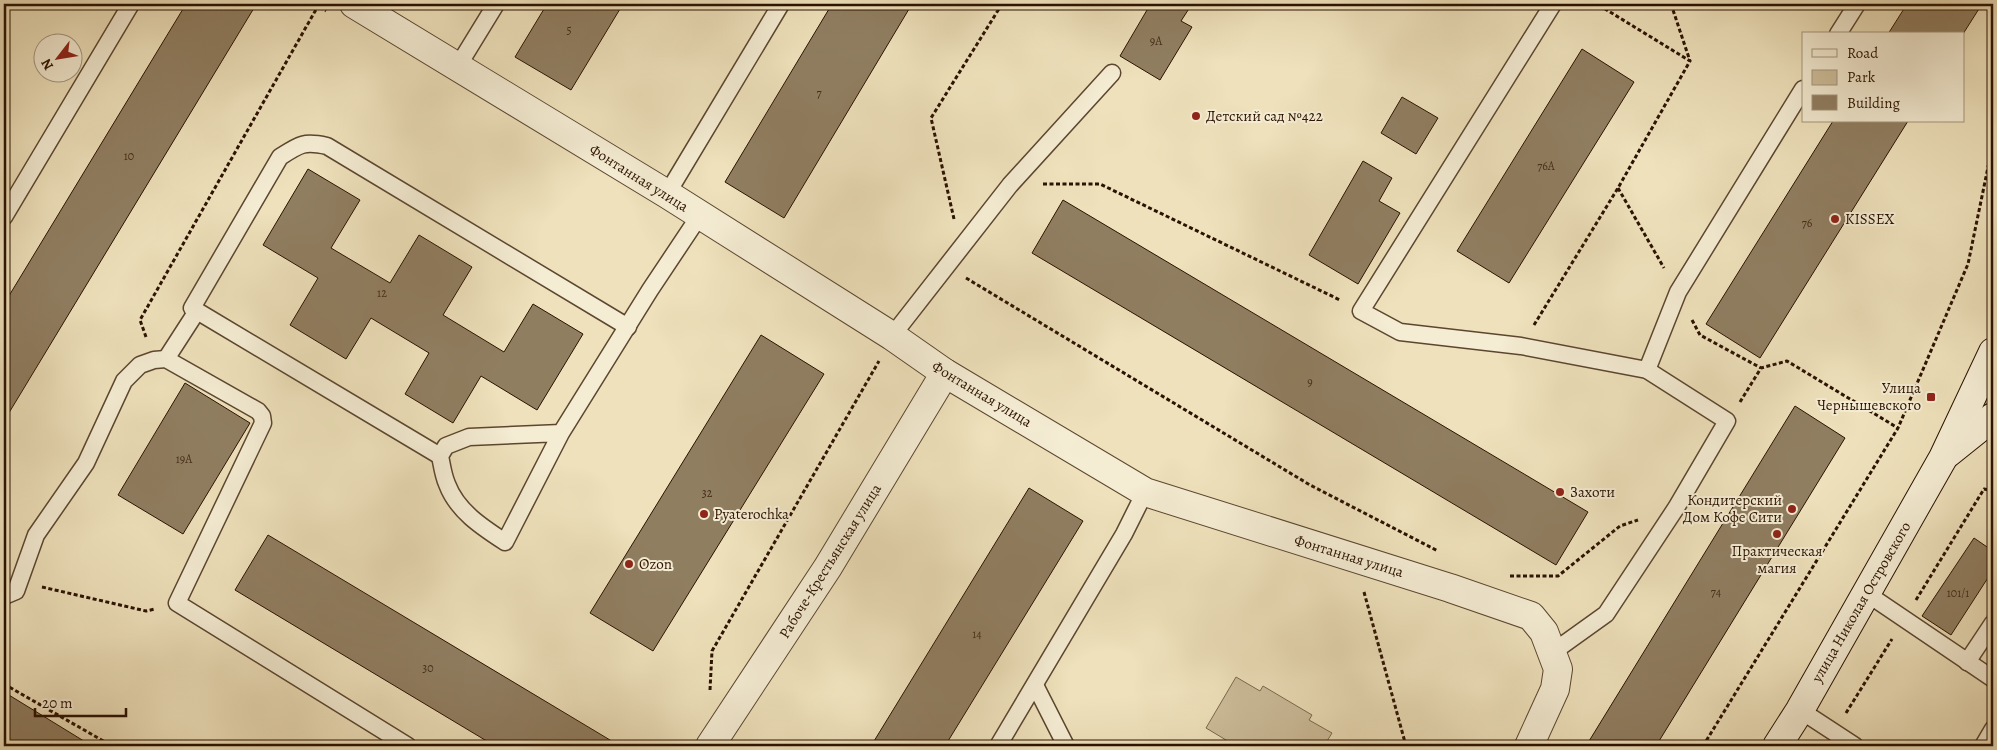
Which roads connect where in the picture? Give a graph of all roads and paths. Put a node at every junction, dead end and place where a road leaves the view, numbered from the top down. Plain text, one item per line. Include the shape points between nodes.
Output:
1 (131, 4) edge
2 (354, 4) edge
3 (496, 4) edge
4 (781, 4) edge
5 (1002, 4) edge
6 (1553, 4) edge
7 (1597, 4) edge
8 (1671, 4) edge
9 (1857, 4) edge
10 (318, 6) dead end
11 (1839, 32) edge
12 (1690, 61) junction
13 (458, 66) junction
14 (1112, 73) dead end
15 (1802, 91) edge
16 (1993, 143) edge
17 (1010, 184) junction
18 (1618, 188) junction
19 (667, 194) junction
20 (700, 215) junction
21 (4, 217) edge
22 (961, 249) junction
23 (947, 267) junction
24 (1678, 292) junction
25 (197, 311) junction
26 (1362, 311) junction
27 (628, 327) junction
28 (892, 336) junction
29 (1521, 346) junction
30 (1993, 352) edge
31 (160, 359) junction
32 (1761, 368) junction
33 (1648, 370) junction
34 (945, 373) junction
35 (1993, 417) edge
36 (1727, 422) junction
37 (1898, 428) junction
38 (561, 434) junction
39 (440, 456) junction
40 (1944, 458) junction
41 (1984, 489) dead end
42 (1993, 491) edge
43 (1145, 492) junction
44 (1676, 508) junction
45 (1442, 553) dead end
46 (1504, 576) dead end
47 (20, 581) junction
48 (1362, 584) dead end
49 (1866, 593) junction
50 (4, 596) edge
51 (178, 603) junction
52 (1993, 623) edge
53 (1553, 652) junction
54 (1967, 662) junction
55 (1993, 679) edge
56 (4, 684) edge
57 (1035, 684) junction
58 (710, 696) dead end
59 (1800, 710) junction
60 (1993, 730) edge
61 (112, 746) edge
62 (408, 746) edge
63 (710, 746) edge
64 (998, 746) edge
65 (1066, 746) edge
66 (1406, 746) edge
67 (1529, 746) edge
68 (1703, 746) edge
69 (1777, 746) edge
70 (1855, 746) edge
71 (1983, 746) edge

1 - 21 lane
2 - 13 street, Фонтанная улица
3 - 13 lane
4 - 19 lane
5 - 22 path via 931,118
6 - 26 lane
7 - 12 path
8 - 12 path
9 - 11 lane
10 - 31 path via 140,320
12 - 18 path
13 - 19 street, Фонтанная улица
14 - 17 lane
15 - 24 lane
16 - 37 path via 1968,264
17 - 22 lane
17 - 26 path via 1100,184
18 - 24 path
18 - 29 path
19 - 20 street, Фонтанная улица
20 - 27 lane
20 - 28 street, Фонтанная улица
22 - 23 lane
23 - 28 lane
23 - 45 path via 1310,485
24 - 32 path via 1700,335
24 - 33 lane
25 - 27 lane via 192,308 280,157 311,142 327,146
25 - 31 lane
25 - 39 lane
26 - 29 lane via 1400,332
27 - 38 lane
28 - 34 street, Фонтанная улица
28 - 58 path via 712,651
29 - 33 lane
30 - 40 street, улица Николая Островского
31 - 47 lane via 140,365 124,381 86,464 36,535
31 - 51 lane via 258,411 263,423
32 - 36 path
32 - 37 path via 1787,361
33 - 36 lane
34 - 43 street, Фонтанная улица
34 - 63 street, Рабоче-Крестьянская улица via 828,567
35 - 40 street, улица Николая Островского
36 - 44 lane
37 - 68 path
38 - 39 lane via 469,437 446,446
38 - 39 lane via 505,542 478,525 458,504 447,484
40 - 49 street, улица Николая Островского
41 - 42 path
43 - 53 street, Фонтанная улица via 1531,616 1544,632
43 - 57 lane
44 - 46 path via 1620,526 1558,576
44 - 53 lane via 1606,614
47 - 50 lane via 16,592
47 - 51 path via 146,611
48 - 66 path
49 - 54 lane
49 - 59 street, улица Николая Островского
51 - 62 lane
52 - 54 lane
53 - 67 street, Фонтанная улица via 1558,669 1555,689
54 - 55 lane
56 - 61 path
57 - 64 lane
57 - 65 lane
59 - 69 street, улица Николая Островского
59 - 70 lane
60 - 71 lane

